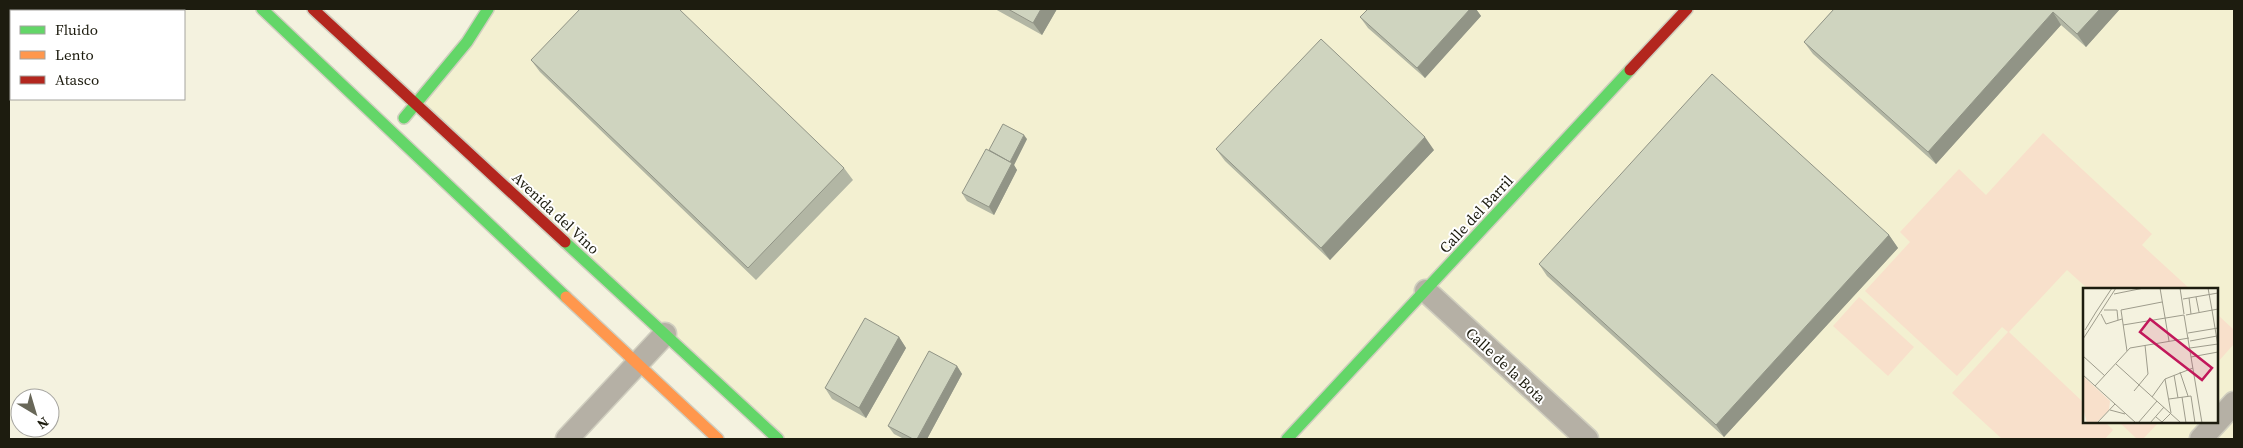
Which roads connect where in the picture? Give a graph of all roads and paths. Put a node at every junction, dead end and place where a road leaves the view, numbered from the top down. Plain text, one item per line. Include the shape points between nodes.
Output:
1 (262, 9) edge
2 (313, 9) edge
3 (488, 9) edge
4 (1687, 9) edge
5 (416, 104) junction
6 (394, 131) junction
7 (1426, 291) junction
8 (665, 334) junction
9 (636, 365) junction
10 (2234, 403) edge
11 (2218, 420) edge
12 (2216, 423) edge
13 (567, 439) edge
14 (718, 439) edge
15 (778, 439) edge
16 (1287, 439) edge
17 (1587, 439) edge
18 (2201, 439) edge

1 - 6 street
2 - 5 street, Avenida del Vino
3 - 5 street via 467,42
4 - 7 street, Calle del Barril
5 - 6 street
5 - 8 street, Avenida del Vino
6 - 9 street
7 - 16 street, Calle del Barril
7 - 17 street, Calle de la Bota
8 - 9 street
8 - 15 street, Avenida del Vino
9 - 13 street
9 - 14 street
10 - 11 street
12 - 18 street

